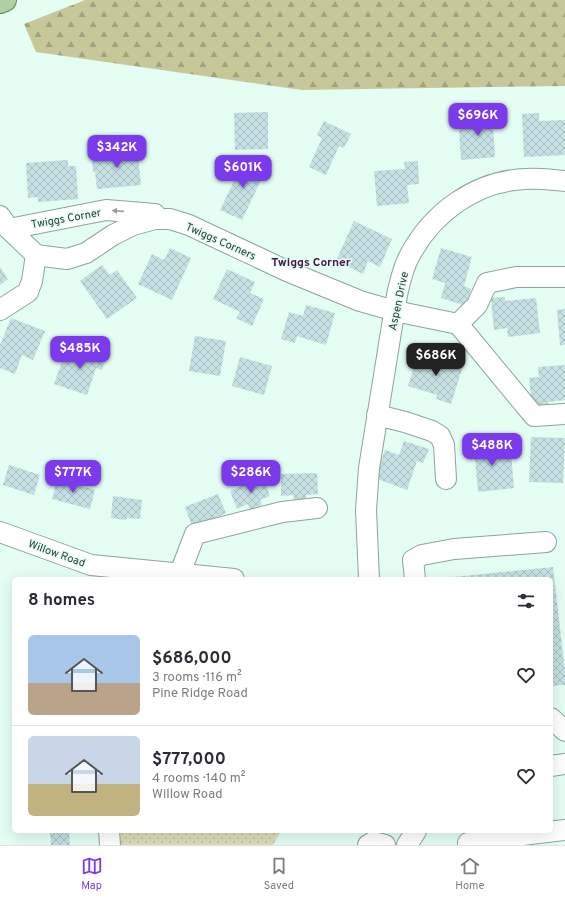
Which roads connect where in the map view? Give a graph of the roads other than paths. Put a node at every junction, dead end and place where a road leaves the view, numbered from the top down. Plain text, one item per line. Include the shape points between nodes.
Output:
1 (5, 0) edge
2 (0, 2) edge
3 (565, 181) edge
4 (170, 220) junction
5 (5, 222) edge
6 (36, 255) junction
7 (565, 277) edge
8 (0, 310) edge
9 (395, 312) junction
10 (458, 324) junction
11 (565, 414) edge
12 (377, 415) junction
13 (446, 479) dead end
14 (317, 508) dead end
15 (0, 532) edge
16 (546, 542) dead end
17 (91, 572) edge
18 (180, 573) junction
19 (216, 577) edge
20 (369, 577) edge
21 (415, 577) edge
22 (553, 720) edge
23 (565, 731) edge
24 (565, 764) edge
25 (553, 766) edge
26 (565, 830) edge
27 (553, 831) edge
28 (109, 833) edge
29 (415, 833) edge
30 (521, 833) edge
31 (468, 843) dead end
32 (110, 845) edge
33 (368, 845) edge
34 (385, 845) edge
35 (407, 845) edge

1 - 2 main road
3 - 9 street, Aspen Drive via 524,179 504,182 484,188 448,208 420,238 409,256 402,275
4 -> 5 street, Twiggs Corner via 154,214 106,210
4 - 6 street, Twiggs Corners via 155,219 133,225 86,253 67,259
4 - 9 street, Twiggs Corners via 189,225 360,301
5 - 6 street
6 - 8 street via 28,292
7 - 10 street via 516,277 487,283 477,305
9 - 10 street, Twiggs Corners
9 - 12 street, Aspen Drive
10 - 11 street via 534,416
12 - 13 street via 405,422 440,436 444,445
12 - 20 street, Aspen Drive via 367,503
14 - 18 street via 282,512 195,534
15 - 17 street, Willow Road
16 - 21 street via 454,549 422,556 413,560
17 - 18 street, Willow Road
18 - 19 street, Willow Road
22 - 23 street
24 - 25 street
26 - 27 street
28 - 32 street
29 - 35 street
30 - 31 street
33 - 34 street via 372,842

